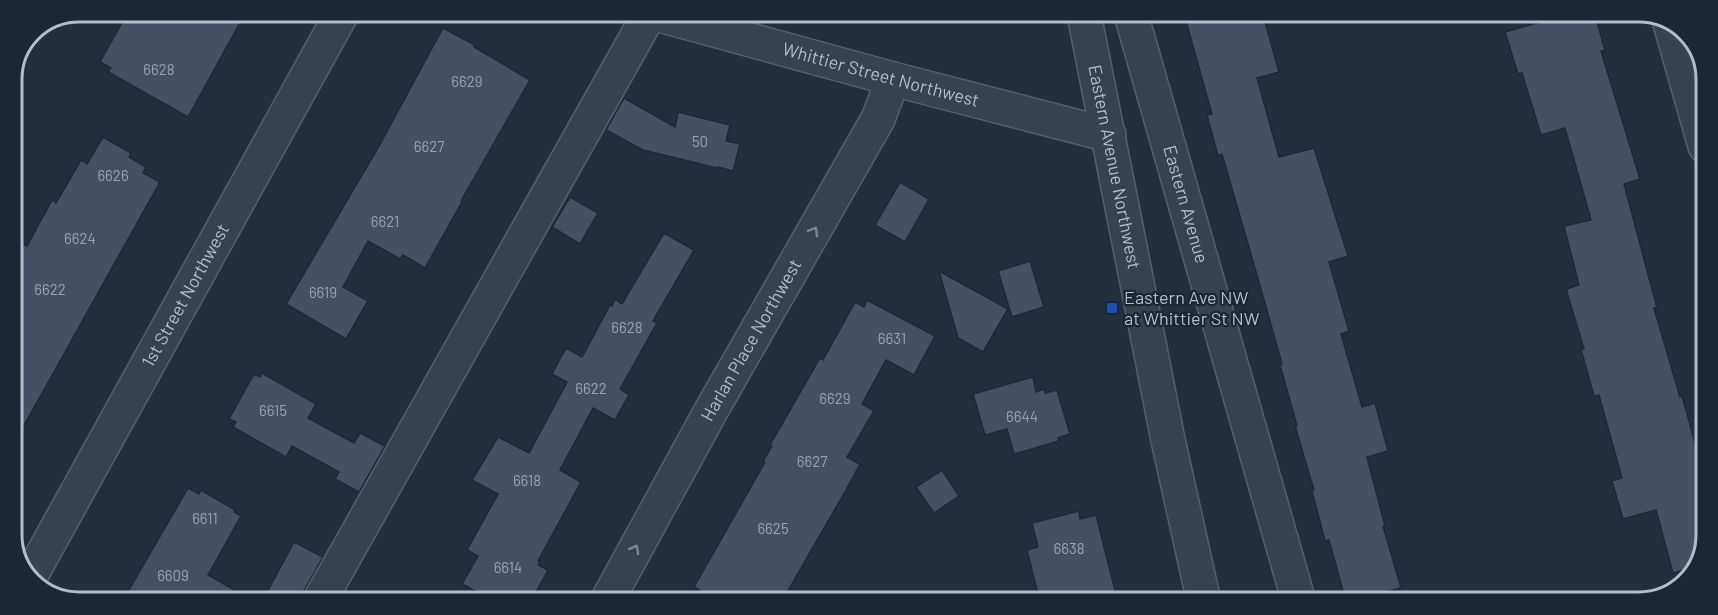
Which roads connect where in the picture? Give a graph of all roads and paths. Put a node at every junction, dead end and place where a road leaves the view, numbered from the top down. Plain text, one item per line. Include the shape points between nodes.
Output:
1 (337, 22) edge
2 (646, 22) edge
3 (684, 22) edge
4 (1086, 22) edge
5 (1133, 22) edge
6 (1674, 34) edge
7 (893, 79) junction
8 (1695, 111) edge
9 (1109, 135) junction
10 (34, 570) edge
11 (325, 592) edge
12 (612, 592) edge
13 (1202, 592) edge
14 (1296, 592) edge

1 - 10 street, 1st Street Northwest
2 - 11 street
3 - 7 street, Whittier Street Northwest
4 - 9 street, Eastern Avenue Northwest
5 - 14 street, Eastern Avenue
6 - 8 street
7 - 9 street, Whittier Street Northwest
12 -> 7 street, Harlan Place Northwest via 878,119
9 - 13 street, Eastern Avenue Northwest

